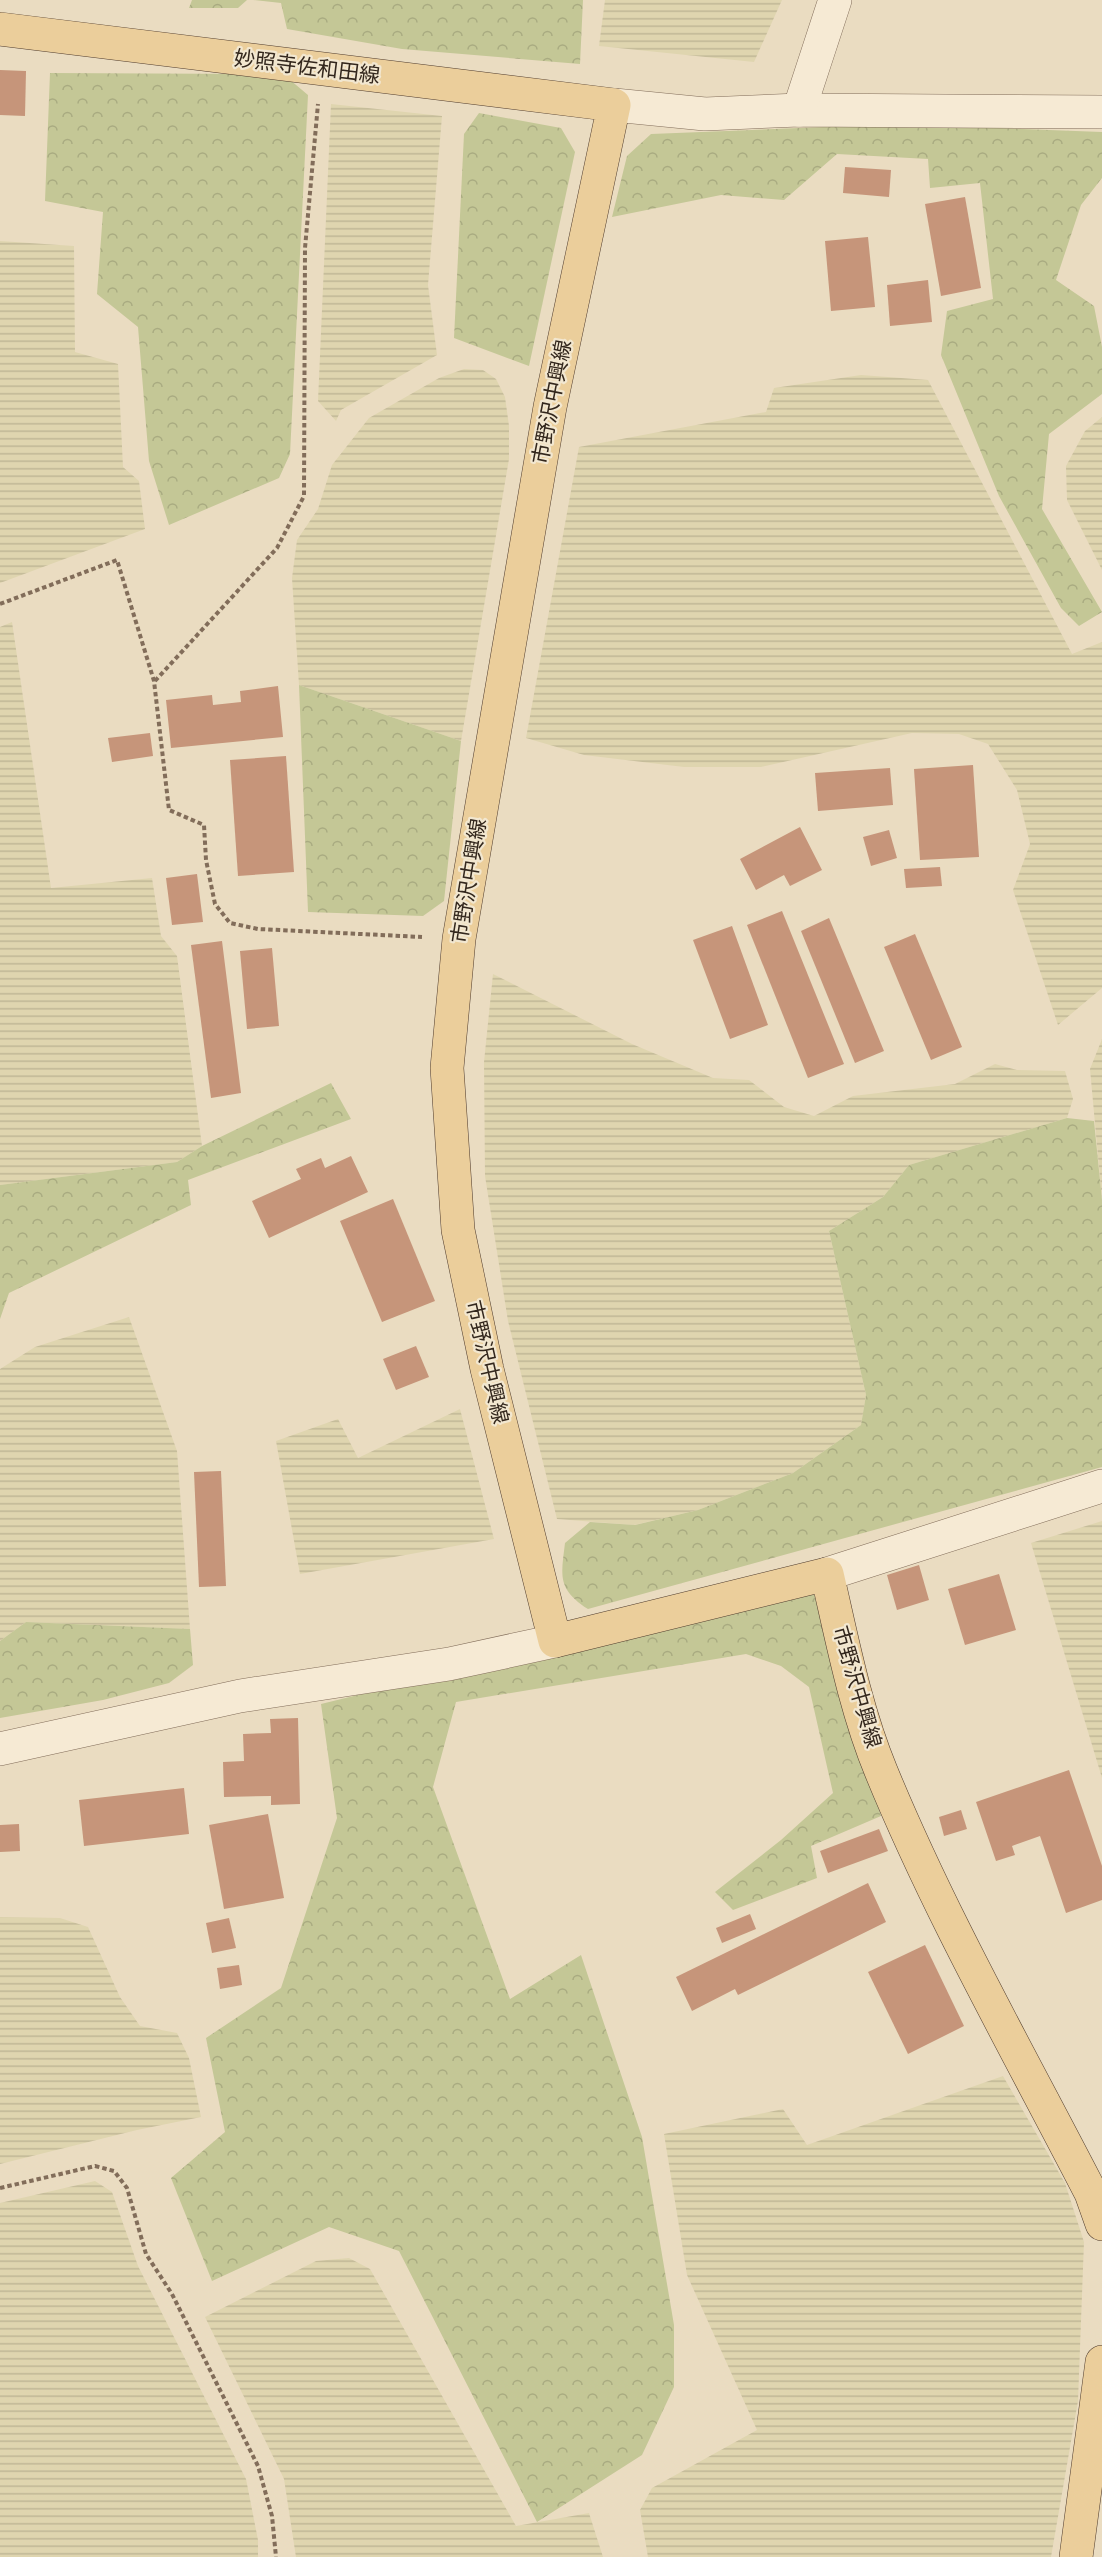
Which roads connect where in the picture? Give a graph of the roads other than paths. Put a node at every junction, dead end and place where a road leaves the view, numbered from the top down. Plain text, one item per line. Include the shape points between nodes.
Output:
1 (835, 0) edge
2 (0, 29) edge
3 (614, 105) junction
4 (799, 110) junction
5 (1102, 112) edge
6 (1102, 1486) edge
7 (827, 1574) junction
8 (555, 1641) junction
9 (0, 1749) edge
10 (1102, 2224) edge
11 (1102, 2362) edge
12 (1076, 2557) edge

1 - 4 street
2 - 3 main road, 妙照寺佐和田線
3 - 4 street via 705,114
3 - 8 main road, 市野沢中興線 via 550,407 459,939 447,1068 458,1230 487,1369
4 - 5 street
6 - 7 street
7 - 8 main road
7 - 10 main road, 市野沢中興線 via 850,1673 880,1770 945,1909 1091,2193
8 - 9 street via 449,1664 240,1696
11 - 12 main road

